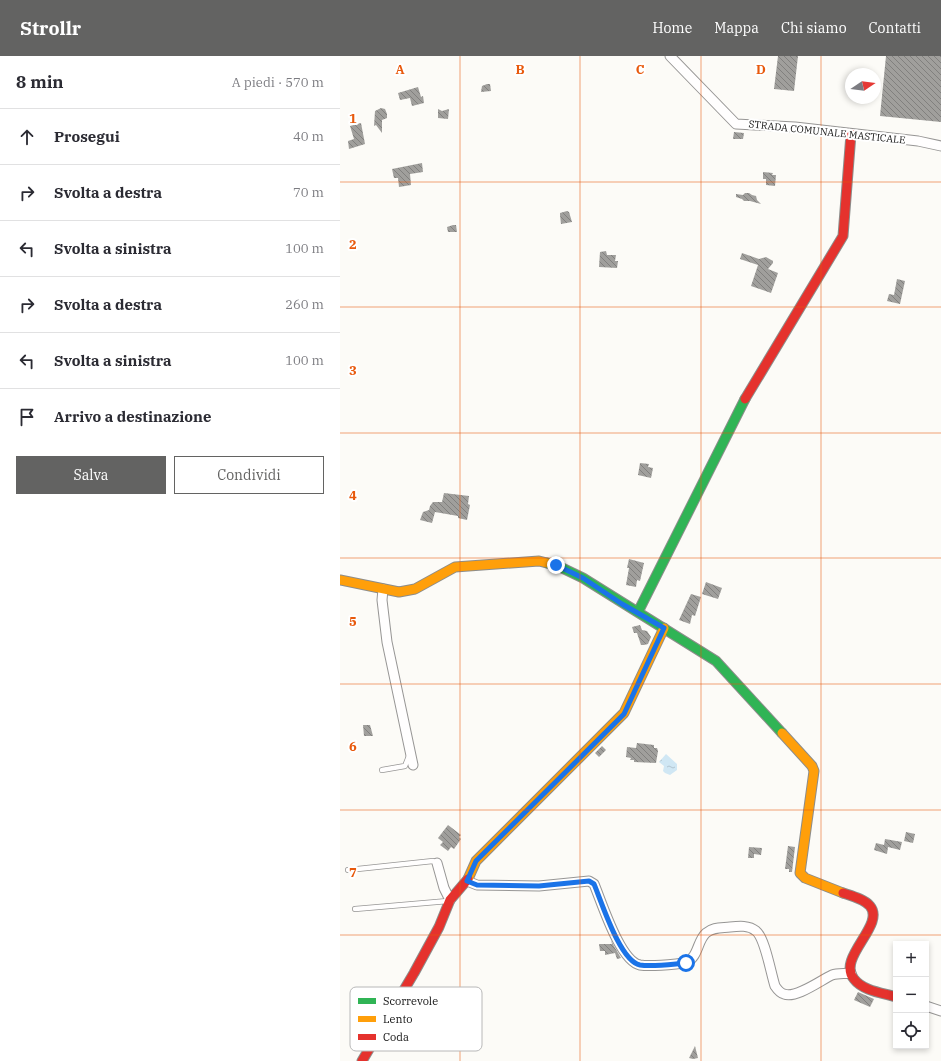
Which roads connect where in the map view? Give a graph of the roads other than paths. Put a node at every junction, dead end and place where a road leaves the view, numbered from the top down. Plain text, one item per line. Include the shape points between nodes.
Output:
1 (670, 56) edge
2 (851, 134) junction
3 (941, 146) edge
4 (340, 580) edge
5 (383, 589) junction
6 (638, 612) junction
7 (664, 628) junction
8 (410, 753) junction
9 (413, 765) dead end
10 (382, 770) dead end
11 (437, 863) joint
12 (348, 870) dead end
13 (467, 881) junction
14 (450, 900) junction
15 (355, 909) dead end
16 (851, 973) junction
17 (406, 987) edge
18 (893, 996) edge
19 (929, 1007) edge
20 (941, 1010) edge
21 (368, 1051) edge
22 (362, 1061) edge

1 - 2 street, STRADA COMUNALE MASTICALE via 736,124 795,127
2 - 3 street, STRADA COMUNALE MASTICALE
2 - 6 street via 843,236 739,409
4 - 5 street
5 - 6 street via 409,591 455,567 539,561 556,565 583,578
5 - 8 street via 387,642
6 - 7 street
7 - 13 street via 624,714 476,861
7 - 16 street via 716,661 812,766 814,771 800,874 864,900 873,911 872,922 852,960
8 - 9 street
8 - 10 lane via 405,766
11 - 12 lane via 433,861
11 - 14 street
13 - 14 street
13 - 16 street via 477,885 539,886 589,881 594,884 624,951 632,961 640,965 686,963 695,955 702,937 707,932 714,928 742,926 756,930 762,937 775,986 779,992 788,996 818,984 832,975
14 - 15 lane
14 - 17 street via 439,927
16 - 18 street via 856,982 866,988
19 - 20 street
21 - 22 street

